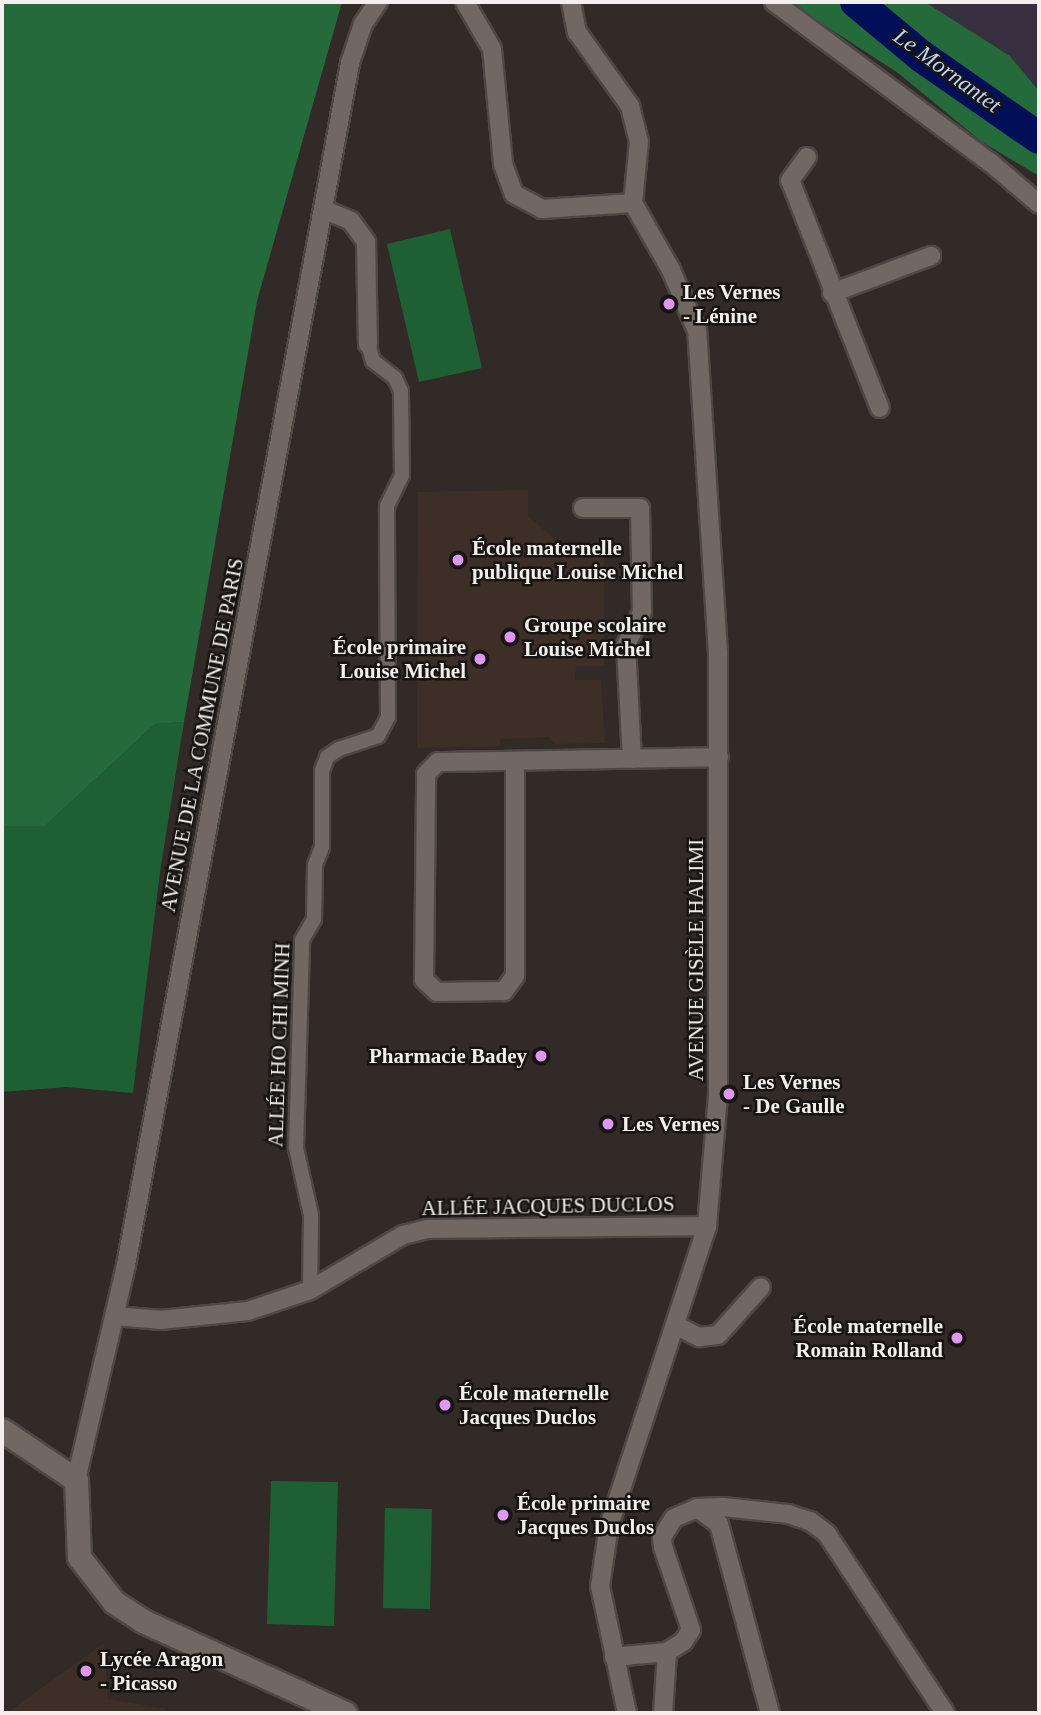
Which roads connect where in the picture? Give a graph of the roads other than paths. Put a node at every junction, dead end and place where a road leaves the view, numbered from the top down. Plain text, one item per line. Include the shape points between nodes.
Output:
1 (379, 2) edge
2 (465, 2) edge
3 (571, 2) edge
4 (774, 2) edge
5 (807, 158) dead end
6 (633, 203) junction
7 (1039, 204) edge
8 (323, 209) junction
9 (931, 256) dead end
10 (832, 293) junction
11 (368, 344) joint
12 (880, 408) dead end
13 (583, 508) dead end
14 (719, 757) junction
15 (632, 759) junction
16 (515, 761) junction
17 (707, 1226) junction
18 (761, 1287) dead end
19 (310, 1290) junction
20 (115, 1316) junction
21 (677, 1326) junction
22 (2, 1430) edge
23 (76, 1480) junction
24 (697, 1508) junction
25 (667, 1652) junction
26 (614, 1657) junction
27 (345, 1713) edge
28 (627, 1713) edge
29 (663, 1713) edge
30 (770, 1713) edge
31 (945, 1713) edge

1 - 8 street, AVENUE DE LA COMMUNE DE PARIS via 363,24 350,63
2 - 6 street via 492,49 503,164 514,194 542,209
3 - 6 street via 577,32 630,106 639,141
4 - 7 street via 991,163
5 - 10 street via 790,180
6 - 14 street, AVENUE GISÈLE HALIMI via 671,270 697,331 719,653
8 - 11 street, ALLÉE HO CHI MINH via 351,221 366,242
8 - 20 street, AVENUE DE LA COMMUNE DE PARIS
9 - 10 street
10 - 12 street
11 - 19 street, ALLÉE HO CHI MINH via 373,361 395,378 401,391 402,475 387,506 388,717 378,736 327,757 322,771 322,847 315,866 314,919 302,940 297,1094 296,1149 311,1215
13 - 15 street via 640,508 642,612 626,645
14 - 15 street
14 - 17 street, AVENUE GISÈLE HALIMI via 718,1094
15 - 16 street
16 - 16 street via 438,762 426,774 424,980 437,992 504,991 515,976
17 - 19 street, ALLÉE JACQUES DUCLOS via 427,1229 403,1235
17 - 21 street, AVENUE GISÈLE HALIMI
18 - 21 street via 718,1335 699,1337
19 - 20 street, ALLÉE JACQUES DUCLOS via 247,1311 161,1320
20 - 23 street, AVENUE DE LA COMMUNE DE PARIS
21 - 26 street, AVENUE GISÈLE HALIMI via 642,1415 609,1526 600,1586
22 - 23 street
23 - 27 street via 79,1557 114,1602 143,1621
24 - 25 street via 674,1518 662,1537 691,1630
24 - 30 street via 719,1524
24 - 31 street via 788,1514 810,1521 827,1534
25 - 26 street
25 - 29 street
26 - 28 street, AVENUE GISÈLE HALIMI

